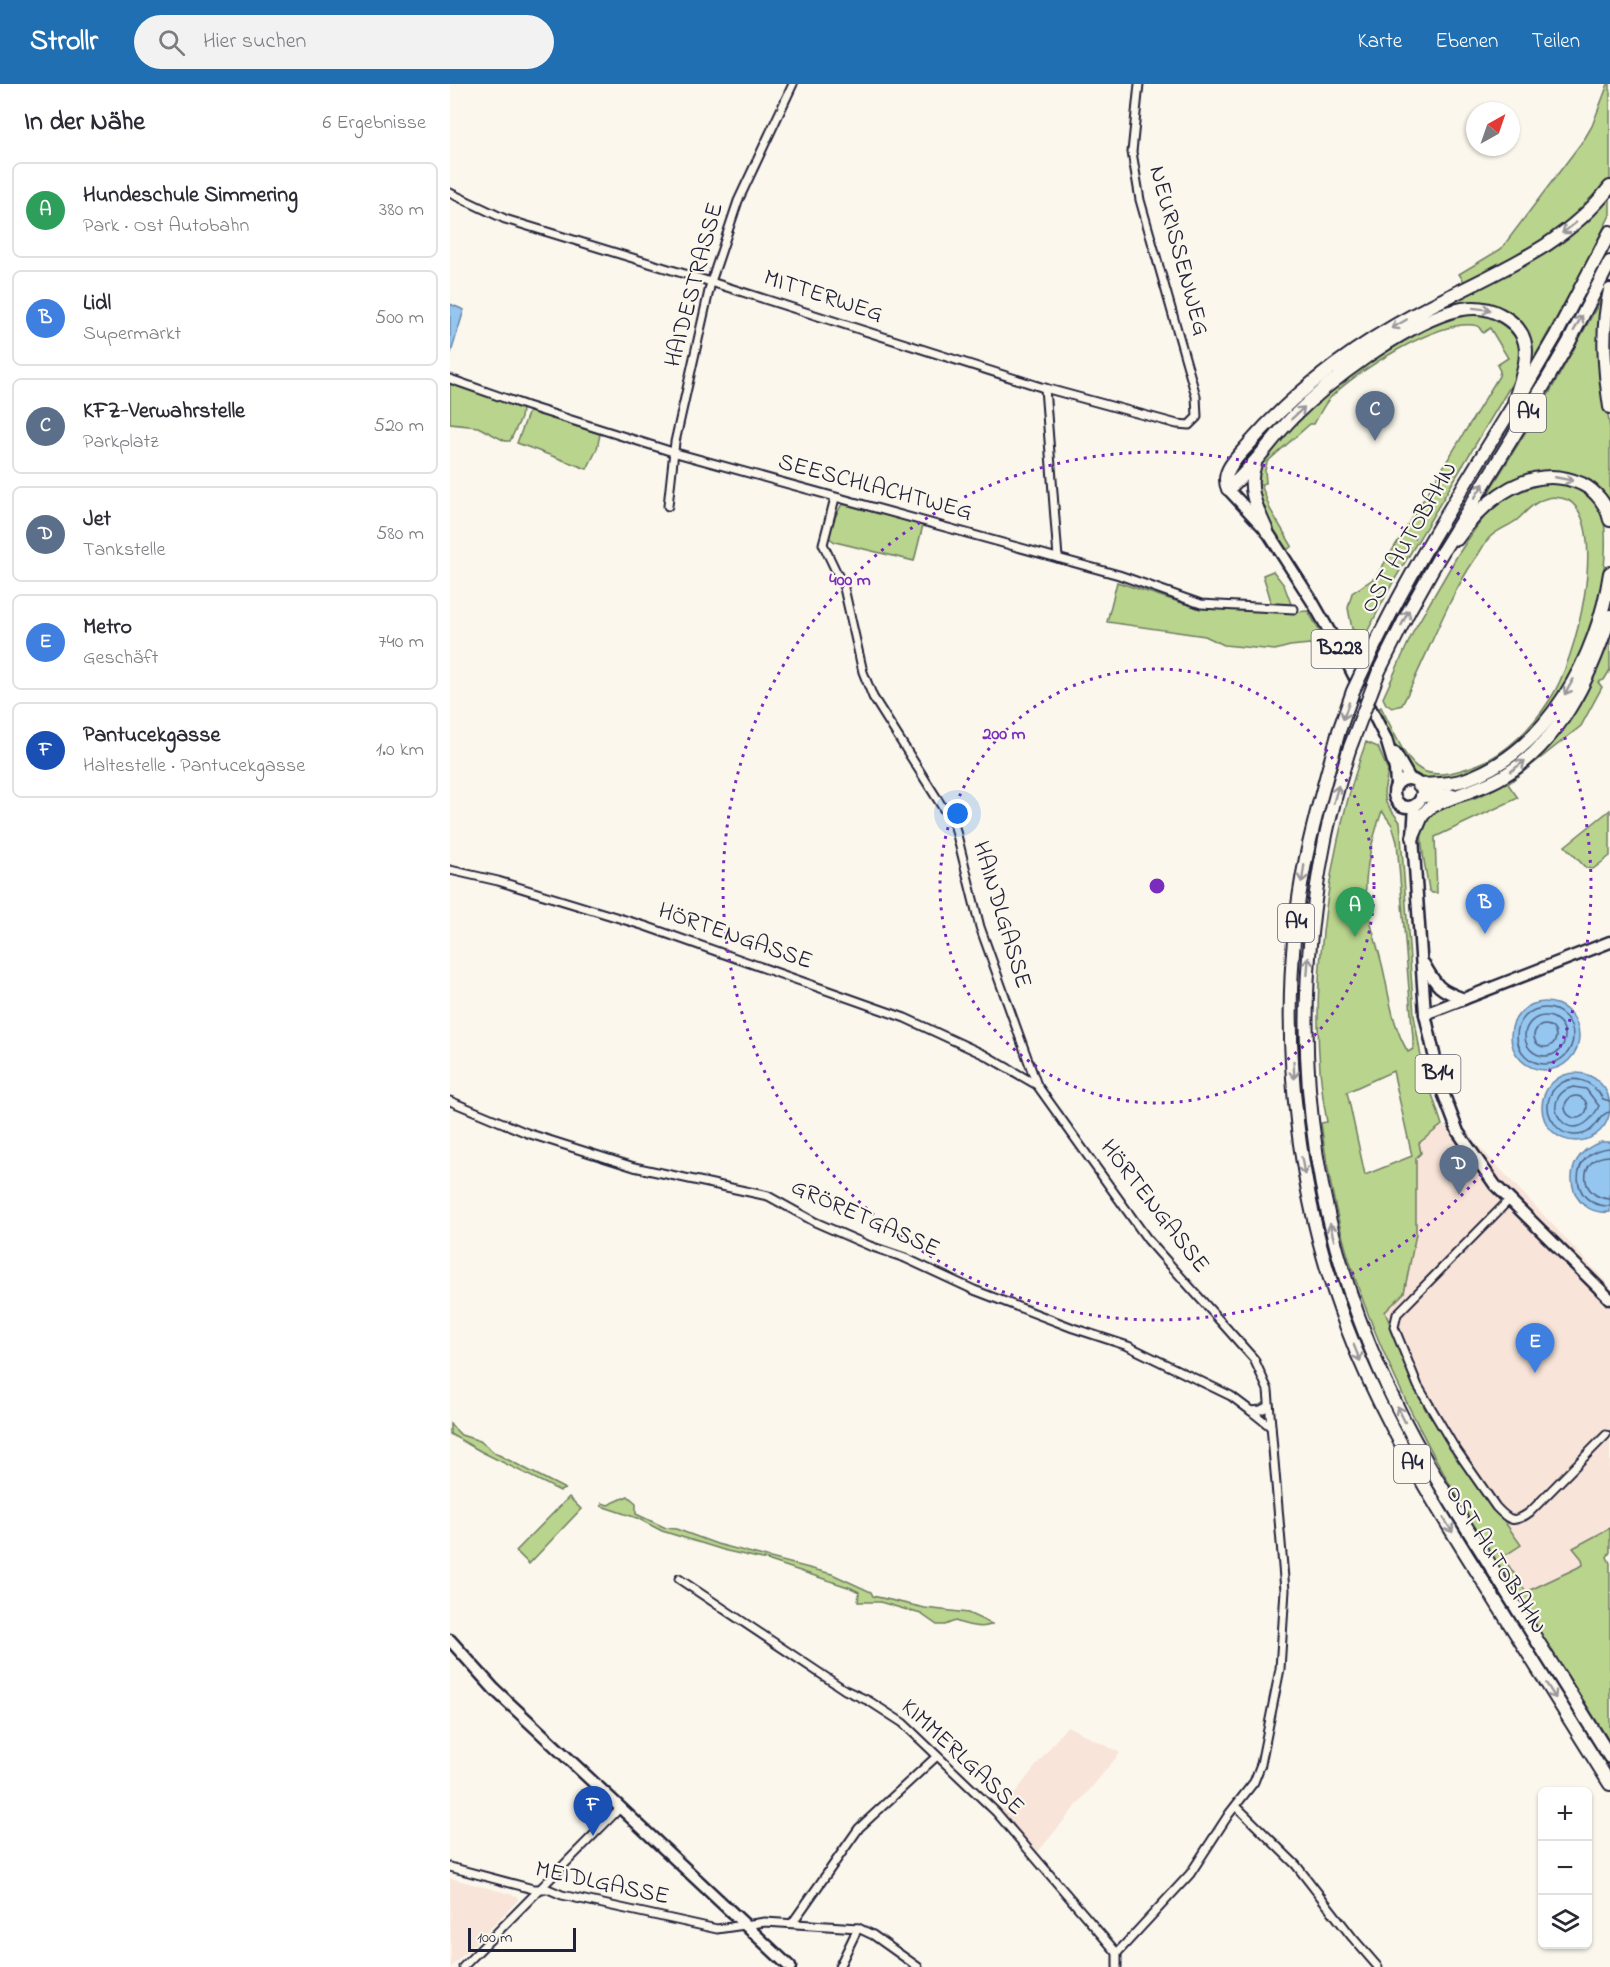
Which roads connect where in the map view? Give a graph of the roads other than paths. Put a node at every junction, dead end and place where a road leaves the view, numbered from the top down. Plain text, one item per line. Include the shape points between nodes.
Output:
1 (793, 84) edge
2 (1139, 84) edge
3 (1610, 187) edge
4 (450, 193) edge
5 (1610, 232) edge
6 (1610, 262) edge
7 (711, 282) junction
8 (1610, 290) edge
9 (450, 379) edge
10 (1045, 388) junction
11 (1513, 406) junction
12 (1610, 407) edge
13 (1190, 425) joint
14 (676, 453) junction
15 (1258, 456) junction
16 (1228, 489) junction
17 (835, 498) junction
18 (668, 506) dead end
19 (1610, 520) edge
20 (1267, 531) junction
21 (1058, 558) junction
22 (1438, 559) junction
23 (1610, 573) edge
24 (1294, 609) dead end
25 (1610, 616) edge
26 (1386, 739) junction
27 (1396, 786) junction
28 (1417, 791) junction
29 (1466, 793) junction
30 (1401, 806) junction
31 (1413, 837) junction
32 (450, 870) edge
33 (1610, 942) edge
34 (1422, 960) junction
35 (1464, 999) junction
36 (1425, 1014) junction
37 (1037, 1085) junction
38 (450, 1101) edge
39 (1510, 1199) junction
40 (1610, 1299) edge
41 (1269, 1406) junction
42 (1251, 1411) junction
43 (1271, 1426) junction
44 (1606, 1435) dead end
45 (679, 1580) dead end
46 (450, 1640) edge
47 (937, 1756) junction
48 (1610, 1757) edge
49 (1610, 1784) edge
50 (1236, 1806) junction
51 (620, 1808) junction
52 (450, 1867) edge
53 (540, 1888) junction
54 (793, 1923) junction
55 (747, 1926) junction
56 (858, 1928) junction
57 (1117, 1953) junction
58 (464, 1967) edge
59 (790, 1967) edge
60 (839, 1967) edge
61 (918, 1967) edge
62 (1117, 1967) edge
63 (1378, 1967) edge

1 - 7 street, HAIDESTRASSE via 738,201
2 - 13 street, NEURISSENWEG via 1132,152 1140,200 1196,396 1197,417
3 -> 16 highway via 1575,224 1548,244 1383,333 1326,372 1287,405 1232,465 1224,478
4 - 7 street, MITTERWEG via 505,219
5 - 11 highway, OST AUTOBAHN / A4
22 -> 6 highway, OST AUTOBAHN / A4 via 1569,342
7 - 10 street, MITTERWEG
7 - 14 street, HAIDESTRASSE via 675,442
8 - 12 highway via 1604,368
9 - 14 street, SEESCHLACHTWEG
10 - 13 street, MITTERWEG
10 - 21 street
15 -> 11 highway via 1295,416 1350,369 1423,324 1467,308 1496,312 1514,324 1522,336 1526,363
11 -> 49 highway, OST AUTOBAHN / A4, bridge via 1396,601 1353,691 1339,732 1305,861 1296,923 1291,993 1296,1108 1309,1197 1324,1257 1366,1375 1427,1491
14 - 17 street, SEESCHLACHTWEG
14 - 18 street, HAIDESTRASSE
15 - 16 highway
15 - 20 highway via 1251,492
16 - 20 main road, B228
17 - 21 street, SEESCHLACHTWEG
17 - 37 street, HAINDLGASSE via 823,544 844,588 866,681 955,827 980,927
22 -> 19 highway via 1505,490 1539,477 1572,480 1587,487 1599,498
20 - 26 main road, B228 via 1323,619
21 - 24 street, SEESCHLACHTWEG via 1201,604
48 -> 22 highway, OST AUTOBAHN / A4, bridge via 1439,1484 1380,1370 1338,1254 1314,1141 1305,1024 1307,969 1331,810 1379,671
23 -> 28 highway via 1586,655 1552,714 1533,737 1489,770
29 -> 25 highway via 1513,770 1550,735 1580,690
26 - 27 main road, B228
26 - 28 main road, B228
27 - 28 main road via 1402,780
27 - 30 main road via 1394,795
28 - 29 highway
28 - 30 main road via 1408,807
28 - 31 main road
29 - 31 highway via 1429,808
30 - 31 main road
31 - 34 main road
32 - 37 street, HÖRTENGASSE via 645,926 905,1018
33 - 35 main road
34 - 35 main road via 1444,992
34 - 36 main road
35 - 36 main road
36 - 39 main road, B14 via 1442,1090 1458,1132 1492,1181
37 - 41 street, HÖRTENGASSE via 1148,1240 1254,1359 1268,1390
38 - 42 street, GRÖRETGASSE via 527,1133 634,1167 768,1196 870,1246 1128,1346 1231,1396
39 - 40 main road, B14
39 - 44 street via 1397,1314 1394,1327 1400,1345 1418,1386 1453,1445 1496,1507 1512,1520 1530,1512
41 - 42 street
41 - 43 street, HÖRTENGASSE
42 - 43 street, GRÖRETGASSE
43 - 50 street, HÖRTENGASSE via 1285,1590 1280,1669 1261,1764 1254,1782
45 - 47 street, KIMMERLGASSE via 845,1690 903,1723
46 - 51 main road via 494,1689
47 - 54 street via 859,1828
47 - 57 street, KIMMERLGASSE via 996,1812
50 - 57 street, HÖRTENGASSE via 1190,1874
50 - 63 street via 1296,1865
51 - 53 street
51 - 55 main road
52 - 53 street, MEIDLGASSE
53 - 55 street, MEIDLGASSE via 717,1929
53 - 58 street
54 - 55 street, MEIDLGASSE
54 - 56 street, MEIDLGASSE
55 - 59 main road
56 - 60 street
56 - 61 street
57 - 62 street

